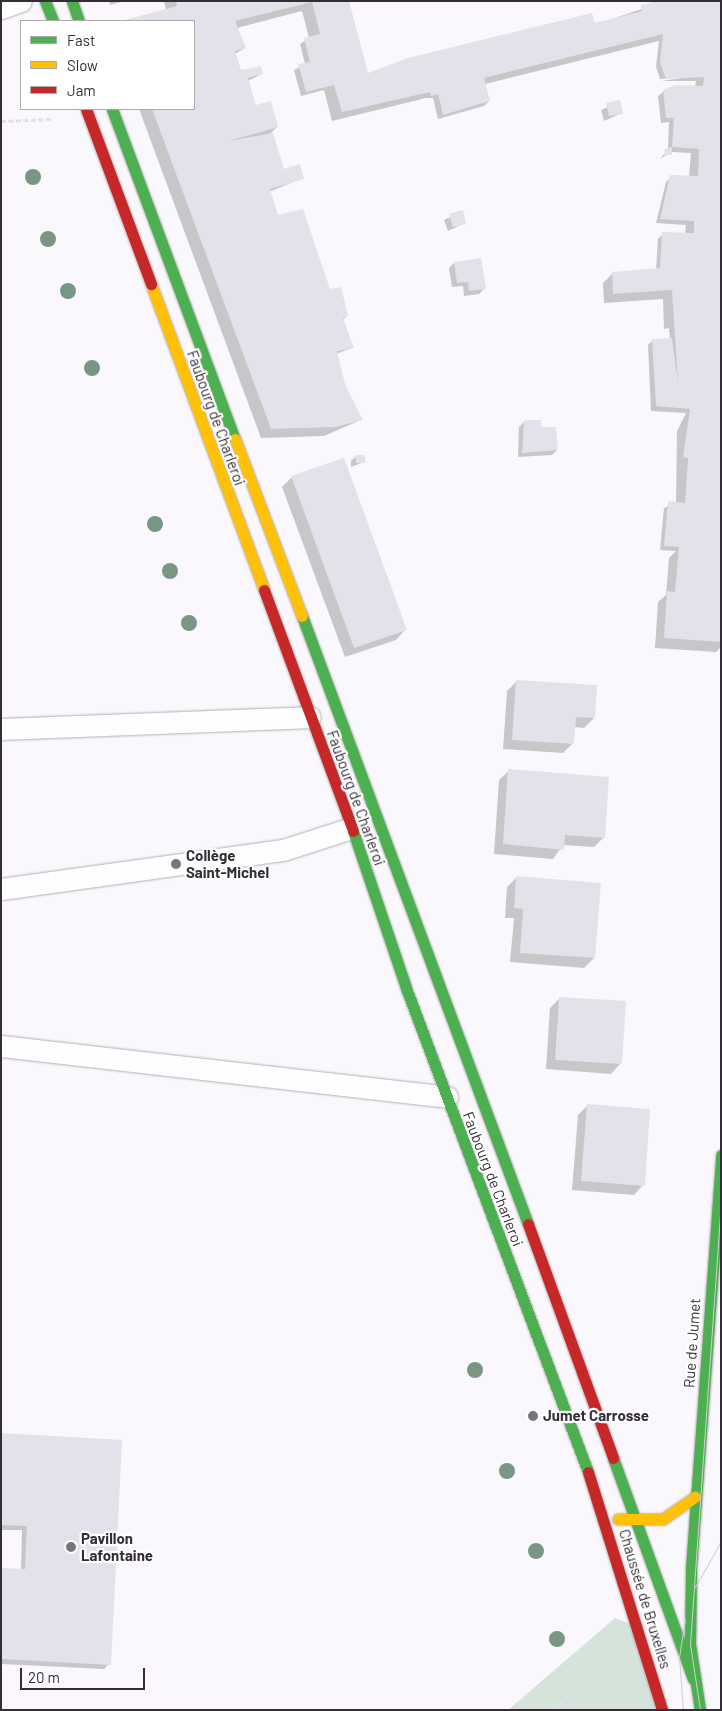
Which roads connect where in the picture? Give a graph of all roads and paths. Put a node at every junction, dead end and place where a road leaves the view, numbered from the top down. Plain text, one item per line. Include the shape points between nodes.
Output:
1 (21, 1) edge
2 (45, 1) edge
3 (72, 1) edge
4 (1, 8) edge
5 (52, 20) edge
6 (79, 20) edge
7 (112, 110) edge
8 (88, 114) edge
9 (1, 120) edge
10 (310, 717) junction
11 (1, 729) edge
12 (352, 828) junction
13 (1, 889) edge
14 (1, 1046) edge
15 (447, 1097) junction
16 (501, 1149) junction
17 (721, 1155) edge
18 (470, 1161) junction
19 (696, 1497) junction
20 (598, 1498) junction
21 (635, 1520) junction
22 (693, 1534) joint
23 (640, 1628) junction
24 (693, 1679) junction
25 (554, 1710) edge
26 (662, 1710) edge
27 (700, 1710) edge

1 - 4 lane
2 - 5 main road
3 - 6 main road
7 - 16 main road
8 - 9 path
8 - 10 main road, Faubourg de Charleroi
10 - 11 lane
10 - 12 main road, Faubourg de Charleroi
12 - 13 lane via 283,850
12 - 15 main road, Faubourg de Charleroi
14 - 15 lane
15 - 18 main road, Faubourg de Charleroi
16 - 18 main road
16 - 21 main road
17 - 19 main road, Rue de Jumet
18 - 20 main road, Faubourg de Charleroi
19 - 21 main road via 663,1519
19 - 22 main road, Rue de Jumet
20 - 21 main road via 620,1522
20 - 23 main road, Chaussée de Bruxelles
21 - 24 main road
22 - 24 main road, Chaussée de Bruxelles
23 - 25 path
23 - 26 main road, Chaussée de Bruxelles
24 - 27 main road, Chaussée de Bruxelles

